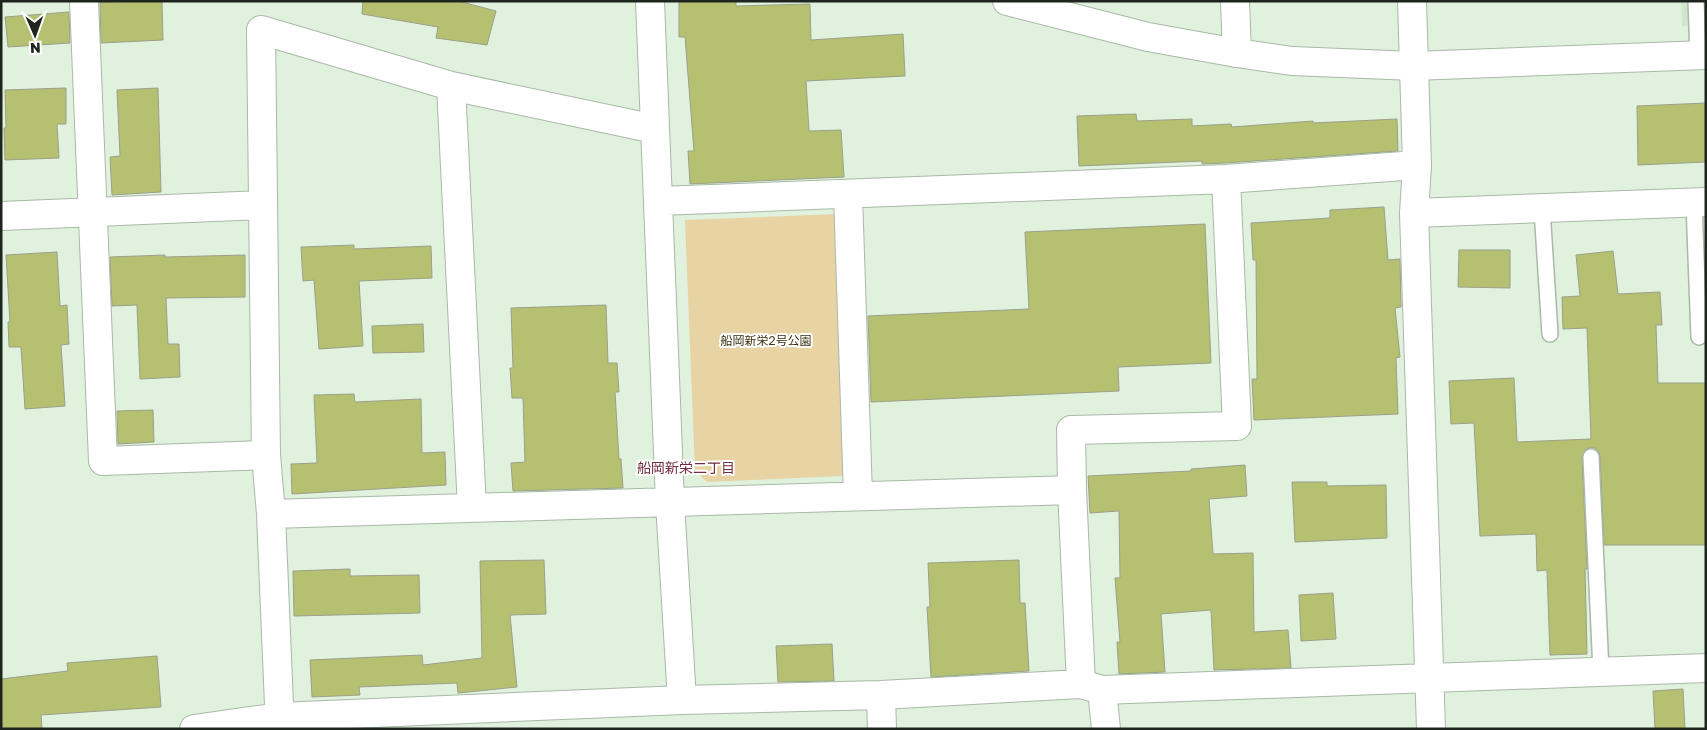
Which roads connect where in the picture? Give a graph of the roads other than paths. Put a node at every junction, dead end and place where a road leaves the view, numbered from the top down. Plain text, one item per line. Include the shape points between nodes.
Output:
1 (84, 1) edge
2 (650, 1) edge
3 (1007, 1) edge
4 (1235, 1) edge
5 (1412, 1) edge
6 (1696, 1) edge
7 (1074, 9) edge
8 (1237, 53) junction
9 (1702, 55) edge
10 (1414, 66) junction
11 (450, 86) junction
12 (655, 129) junction
13 (1416, 165) junction
14 (1226, 179) junction
15 (848, 194) junction
16 (659, 201) junction
17 (1700, 202) edge
18 (262, 205) junction
19 (1542, 210) junction
20 (1414, 213) junction
21 (94, 214) junction
22 (1, 216) edge
23 (1550, 334) dead end
24 (1699, 336) dead end
25 (266, 455) junction
26 (1591, 457) dead end
27 (1072, 490) junction
28 (858, 496) junction
29 (670, 503) junction
30 (472, 508) junction
31 (271, 514) junction
32 (1706, 668) edge
33 (1601, 672) junction
34 (1429, 679) junction
35 (1092, 687) junction
36 (881, 695) junction
37 (682, 700) junction
38 (279, 723) edge
39 (194, 729) edge
40 (882, 729) edge
41 (1106, 729) edge
42 (1431, 729) edge

1 - 21 street
2 - 12 street
3 - 7 street
4 - 8 street
5 - 10 street
6 - 9 lane
7 - 8 street via 1148,37
8 - 10 street via 1292,61
9 - 10 street
10 - 13 street
11 - 12 street
11 - 18 street via 261,30
11 - 30 street
12 - 16 street
13 - 14 street
13 - 20 street
14 - 15 street
14 - 27 street via 1236,426 1071,430
15 - 16 street
15 - 28 street
16 - 29 street
17 - 19 street
17 - 24 lane
18 - 21 street
18 - 25 street
19 - 20 street
19 - 23 lane
20 - 34 street
21 - 22 street
21 - 25 street via 103,461
25 - 31 street
26 - 33 lane
27 - 28 street
27 - 35 street
28 - 29 street
29 - 30 street
29 - 37 street
30 - 31 street
31 - 38 street
32 - 33 street
33 - 34 street
34 - 35 street
34 - 42 street
35 - 36 street
35 - 41 street
36 - 37 street
36 - 40 street
37 - 38 street
38 - 39 street

